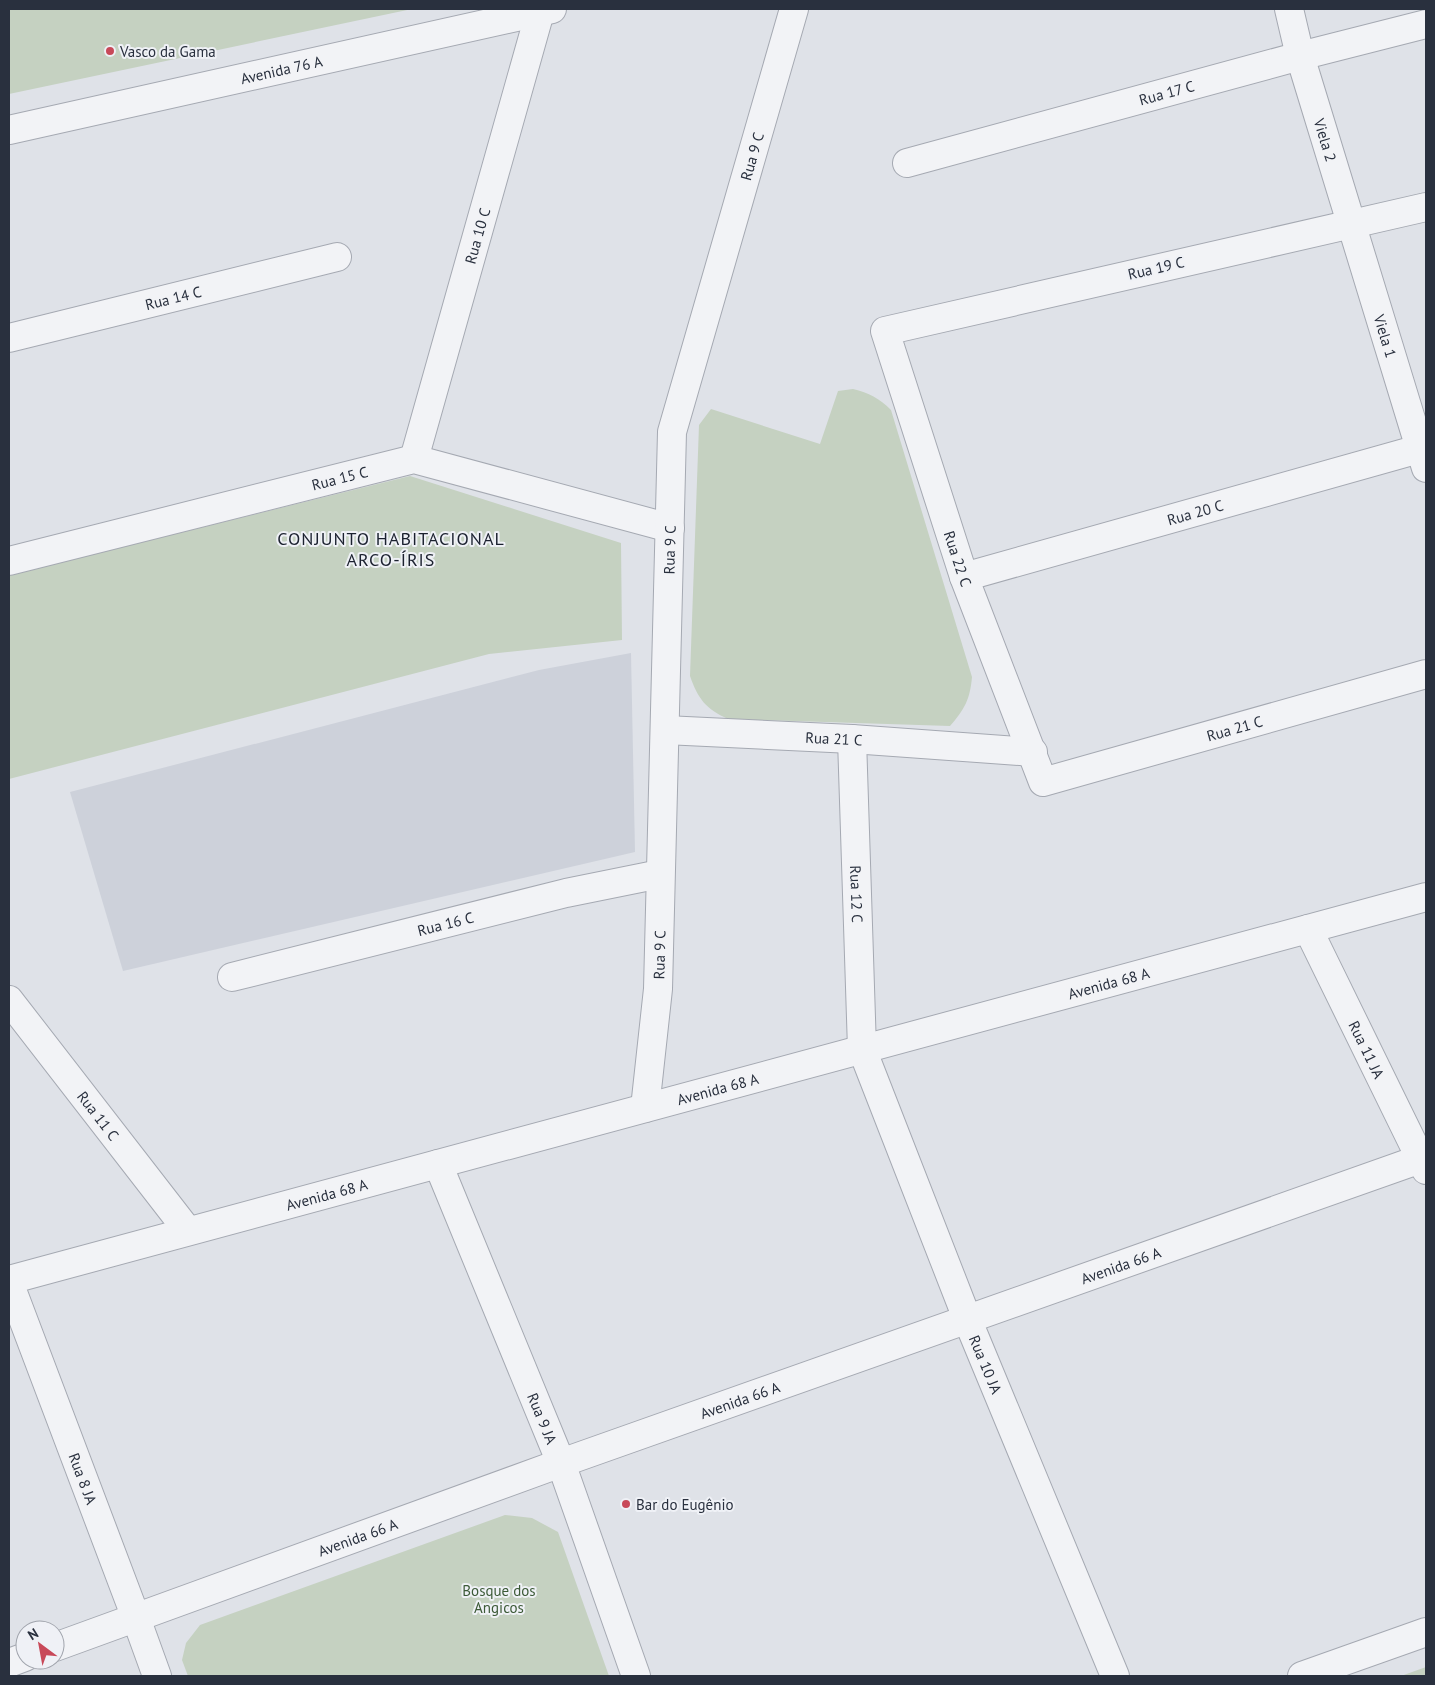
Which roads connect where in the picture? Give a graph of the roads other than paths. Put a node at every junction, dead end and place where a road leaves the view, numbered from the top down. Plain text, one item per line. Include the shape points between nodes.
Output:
1 (794, 9) edge
2 (1289, 9) edge
3 (544, 10) edge
4 (1426, 24) edge
5 (1300, 56) junction
6 (9, 130) edge
7 (906, 163) dead end
8 (1426, 207) edge
9 (1352, 223) junction
10 (337, 257) dead end
11 (885, 331) joint
12 (9, 338) edge
13 (1424, 454) edge
14 (414, 459) junction
15 (670, 528) junction
16 (9, 561) edge
17 (964, 577) junction
18 (1426, 674) edge
19 (665, 730) junction
20 (852, 739) junction
21 (1033, 752) junction
22 (1043, 782) joint
23 (660, 874) junction
24 (1426, 897) edge
25 (1308, 928) junction
26 (232, 976) dead end
27 (9, 1000) edge
28 (862, 1049) junction
29 (645, 1108) junction
30 (1425, 1162) edge
31 (438, 1164) junction
32 (188, 1231) junction
33 (9, 1281) edge
34 (968, 1321) junction
35 (561, 1463) junction
36 (136, 1618) junction
37 (1426, 1632) edge
38 (65, 1643) edge
39 (157, 1676) edge
40 (636, 1676) edge
41 (1115, 1676) edge
42 (1302, 1676) edge

1 - 15 street, Rua 9 C via 672,432
2 - 5 street
3 - 6 street, Avenida 76 A
3 - 14 street, Rua 10 C
4 - 5 street, Rua 17 C
5 - 7 street, Rua 17 C
5 - 9 street, Viela 2
8 - 9 street, Rua 19 C
9 - 11 street, Rua 19 C
9 - 13 street, Viela 1
10 - 12 street, Rua 14 C
11 - 17 street, Rua 22 C
13 - 17 street, Rua 20 C
14 - 15 street, Rua 15 C
14 - 16 street, Rua 15 C
15 - 19 street, Rua 9 C
17 - 21 street, Rua 22 C
18 - 22 street, Rua 21 C
19 - 20 street, Rua 21 C
19 - 23 street, Rua 9 C
20 - 21 street, Rua 21 C
20 - 28 street, Rua 12 C
21 - 22 street, Rua 22 C
23 - 26 street, Rua 16 C via 566,893
23 - 29 street, Rua 9 C via 658,989
24 - 25 street, Avenida 68 A
25 - 28 street, Avenida 68 A
25 - 30 street, Rua 11 JA
27 - 32 street, Rua 11 C
28 - 29 street, Avenida 68 A
28 - 34 street, Rua 10 JA
29 - 31 street, Avenida 68 A
30 - 34 street, Avenida 66 A
31 - 32 street, Avenida 68 A
31 - 35 street, Rua 9 JA
32 - 33 street, Avenida 68 A
33 - 36 street, Rua 8 JA
34 - 35 street, Avenida 66 A
34 - 41 street, Rua 10 JA
35 - 36 street, Avenida 66 A
35 - 40 street, Rua 9 JA
36 - 38 street, Avenida 66 A
36 - 39 street, Rua 8 JA
37 - 42 street

